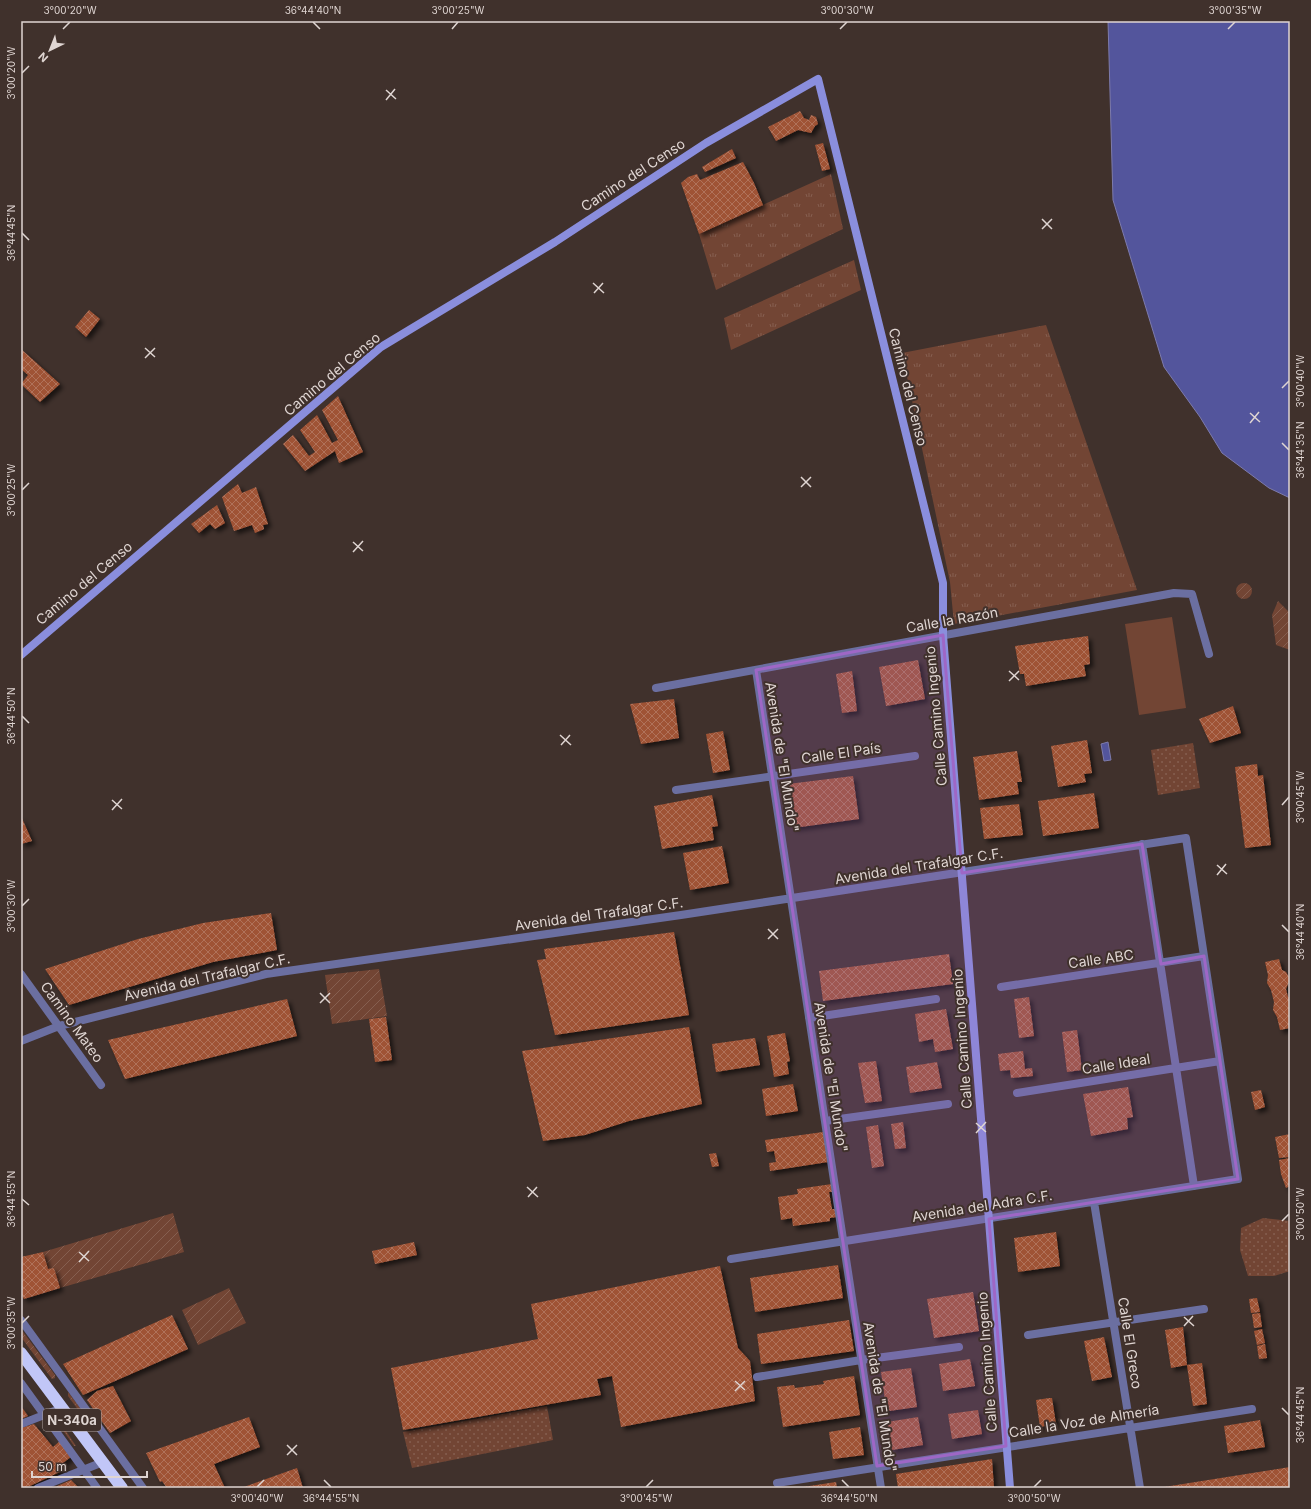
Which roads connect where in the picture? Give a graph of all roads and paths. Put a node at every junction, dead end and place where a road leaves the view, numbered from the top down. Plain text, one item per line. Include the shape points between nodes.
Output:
1 (943, 635) junction
2 (1209, 654) dead end
3 (21, 655) edge
4 (756, 670) junction
5 (656, 688) dead end
6 (915, 756) dead end
7 (772, 776) junction
8 (676, 790) dead end
9 (1142, 844) junction
10 (962, 873) junction
11 (790, 897) junction
12 (1204, 956) junction
13 (1161, 964) junction
14 (21, 974) edge
15 (1001, 986) dead end
16 (936, 999) dead end
17 (809, 1018) junction
18 (59, 1026) junction
19 (21, 1041) edge
20 (1220, 1060) junction
21 (1176, 1067) junction
22 (102, 1085) dead end
23 (1017, 1093) dead end
24 (948, 1104) dead end
25 (825, 1121) junction
26 (1194, 1186) junction
27 (1094, 1202) junction
28 (989, 1219) junction
29 (843, 1242) junction
30 (731, 1259) dead end
31 (1204, 1310) dead end
32 (21, 1320) edge
33 (1113, 1322) junction
34 (1028, 1335) dead end
35 (959, 1348) dead end
36 (21, 1353) edge
37 (861, 1360) junction
38 (757, 1377) dead end
39 (21, 1383) edge
40 (62, 1408) junction
41 (1252, 1408) dead end
42 (21, 1424) edge
43 (1130, 1428) junction
44 (1006, 1446) junction
45 (103, 1462) junction
46 (877, 1466) junction
47 (777, 1483) dead end
48 (38, 1488) edge
49 (97, 1488) edge
50 (122, 1488) edge
51 (144, 1488) edge
52 (881, 1488) edge
53 (1010, 1488) edge
54 (1140, 1488) edge

1 - 2 street, Calle la Razón via 1180,593 1192,594
1 - 3 street, Camino del Censo via 943,583 818,79 706,143 555,242 381,347
1 - 4 street, Calle la Razón
1 - 10 street, Calle Camino Ingenio
4 - 5 street, Calle la Razón
4 - 7 street, Avenida de "El Mundo"
6 - 7 street, Calle El País
7 - 8 street, Calle El País
7 - 11 street, Avenida de "El Mundo"
9 - 10 street, Avenida del Trafalgar C.F.
9 - 12 street, Avenida del Trafalgar C.F. via 1186,838
9 - 13 street
10 - 11 street, Avenida del Trafalgar C.F.
10 - 28 street, Calle Camino Ingenio
11 - 17 street, Avenida de "El Mundo"
11 - 18 street, Avenida del Trafalgar C.F. via 266,974
12 - 13 street, Calle ABC
12 - 20 street
13 - 15 street, Calle ABC
13 - 21 street
14 - 18 street, Camino Mateo
16 - 17 street
17 - 25 street, Avenida de "El Mundo"
18 - 19 street, Avenida del Trafalgar C.F.
18 - 22 street, Camino Mateo
20 - 21 street, Calle Ideal
20 - 26 street, Avenida del Adra C.F. via 1238,1179
21 - 23 street, Calle Ideal
21 - 26 street
24 - 25 street
25 - 29 street, Avenida de "El Mundo"
26 - 27 street, Avenida del Adra C.F.
27 - 28 street, Avenida del Adra C.F.
27 - 33 street, Calle El Greco
28 - 29 street, Avenida del Adra C.F.
28 - 44 street, Calle Camino Ingenio
29 - 30 street, Avenida del Adra C.F.
29 - 37 street, Avenida de "El Mundo"
31 - 33 street
32 - 51 street
33 - 34 street
33 - 43 street, Calle El Greco
35 - 37 street
36 - 40 highway, N-340a
37 - 38 street
37 - 46 street, Avenida de "El Mundo"
39 - 49 street
40 - 42 street
40 - 45 highway, N-340a
41 - 43 street, Calle la Voz de Almería
43 - 44 street, Calle la Voz de Almería
43 - 54 street, Calle El Greco
44 - 46 street, Calle la Voz de Almería
44 - 53 street, Calle Camino Ingenio
45 - 48 street
45 - 50 highway, N-340a
46 - 47 street, Calle la Voz de Almería
46 - 52 street, Avenida de "El Mundo"

